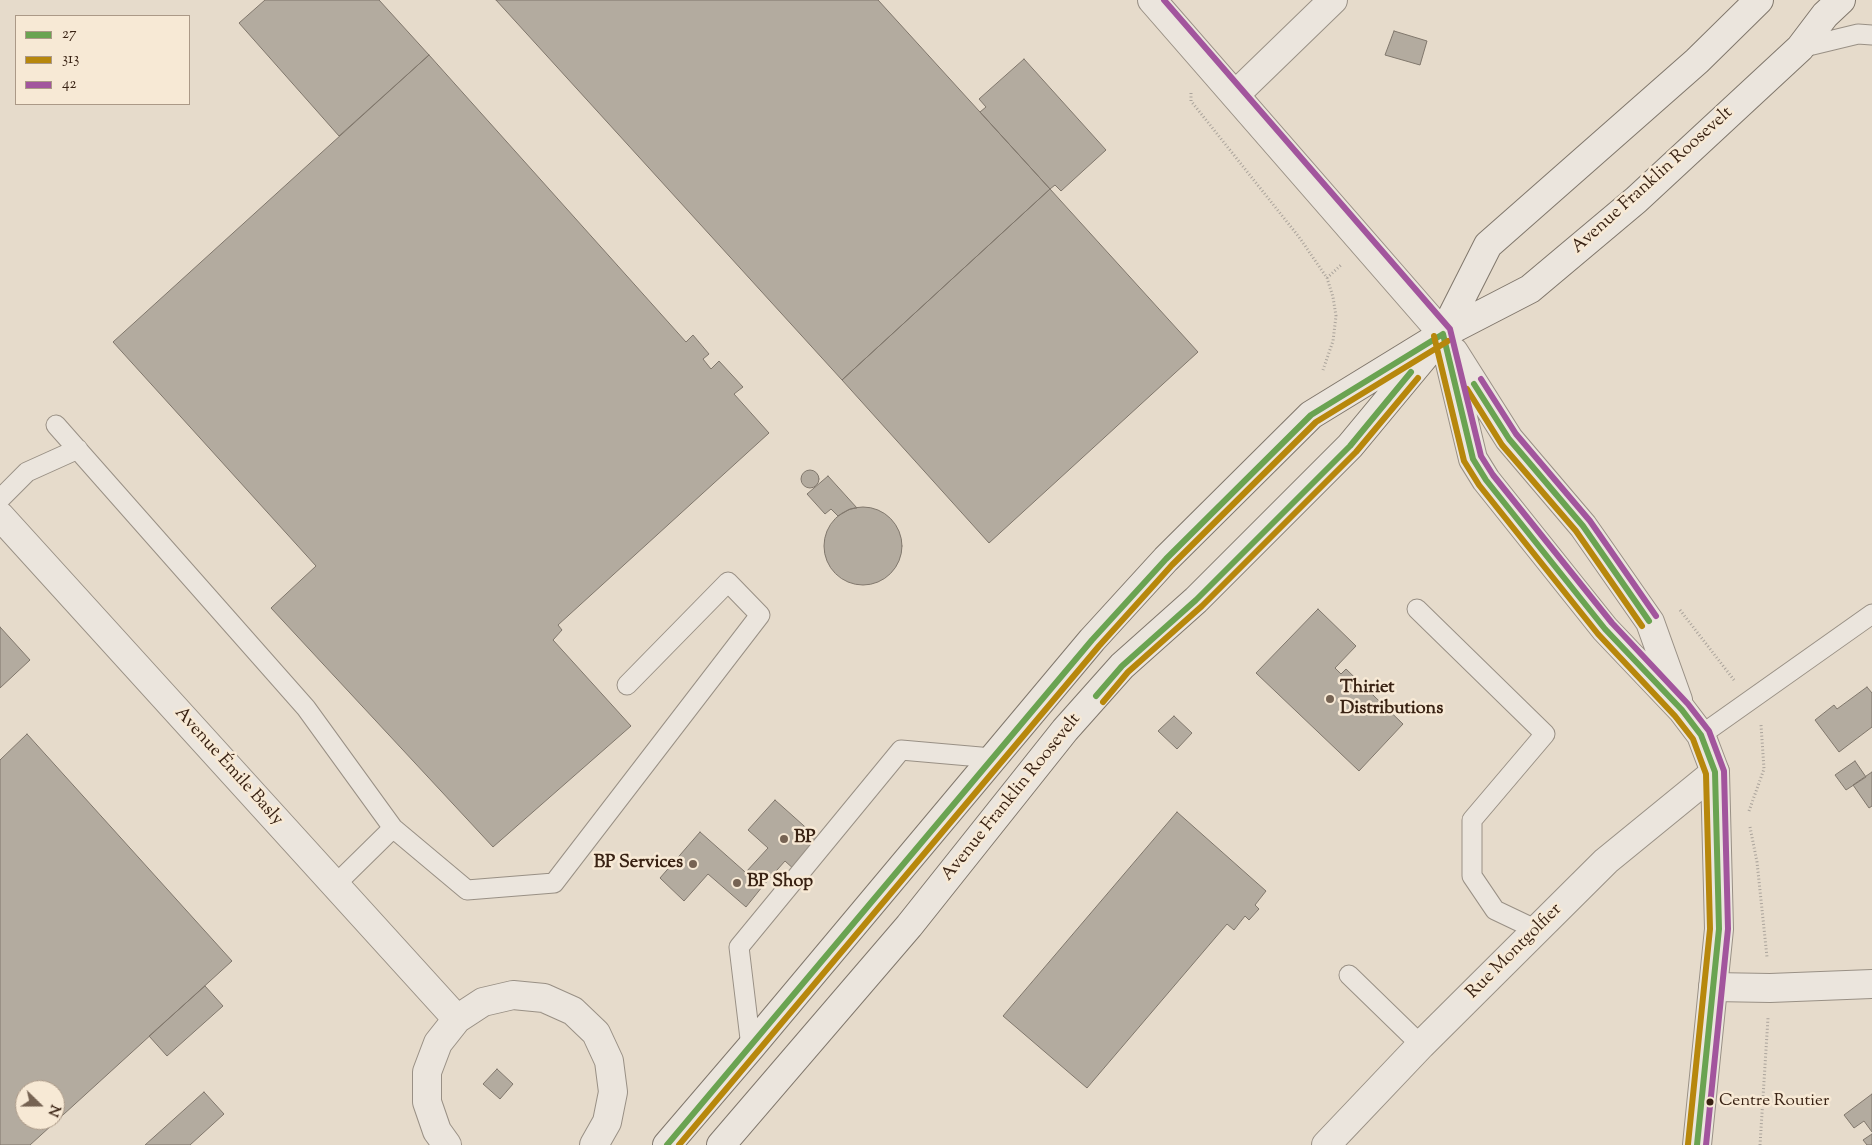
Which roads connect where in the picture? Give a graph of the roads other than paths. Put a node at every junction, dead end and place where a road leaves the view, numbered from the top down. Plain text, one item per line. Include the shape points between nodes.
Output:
1 (1152, 0) edge
2 (1333, 0) edge
3 (1759, 0) edge
4 (1841, 0) edge
5 (1872, 35) edge
6 (1800, 48) junction
7 (1235, 95) junction
8 (1442, 334) junction
9 (56, 425) dead end
10 (78, 450) junction
11 (0, 499) edge
12 (0, 516) edge
13 (1417, 609) dead end
14 (1872, 614) edge
15 (626, 684) dead end
16 (1682, 710) junction
17 (1701, 735) junction
18 (992, 758) junction
19 (1715, 772) junction
20 (393, 828) junction
21 (335, 885) junction
22 (1537, 930) junction
23 (1349, 975) dead end
24 (1872, 984) edge
25 (1713, 987) junction
26 (457, 1019) junction
27 (1422, 1045) junction
28 (751, 1047) junction
29 (447, 1145) edge
30 (594, 1145) edge
31 (667, 1145) edge
32 (721, 1145) edge
33 (1326, 1145) edge
34 (1697, 1145) edge

1 - 7 street
2 - 7 street
3 - 8 street, Avenue Franklin Roosevelt via 1698,61 1488,245
4 - 6 street, Avenue Franklin Roosevelt
5 - 6 lane via 1858,34
6 - 8 street, Avenue Franklin Roosevelt via 1636,200 1530,289
7 - 8 street
8 - 16 street via 1509,438 1582,526 1650,622
8 - 16 street via 1473,459 1486,480 1605,629
8 - 18 street, Avenue Franklin Roosevelt via 1311,415 1159,566
8 - 32 street, Avenue Franklin Roosevelt via 1350,446 1196,600 1103,687 1065,730 910,926
9 - 10 lane
10 - 11 lane via 27,472
10 - 20 lane via 306,708
12 - 21 street, Avenue Émile Basly
13 - 22 lane via 1545,734 1472,820 1472,876 1494,910
14 - 17 lane
15 - 20 lane via 728,582 760,615 554,883 468,890
16 - 17 street
17 - 19 street
18 - 28 street, Avenue Franklin Roosevelt
18 - 28 lane via 901,750 739,947
19 - 22 street, Rue Montgolfier via 1606,861
19 - 25 street via 1719,928
20 - 21 lane
21 - 26 street, Avenue Émile Basly
22 - 27 street, Rue Montgolfier
23 - 27 lane
24 - 25 street
25 - 34 street
26 - 29 street via 438,1043 428,1072 427,1102 437,1131
26 - 30 street via 483,1002 513,995 544,998 573,1011 596,1033 610,1061 613,1092 607,1122
27 - 33 street, Rue Montgolfier
28 - 31 street, Avenue Franklin Roosevelt

